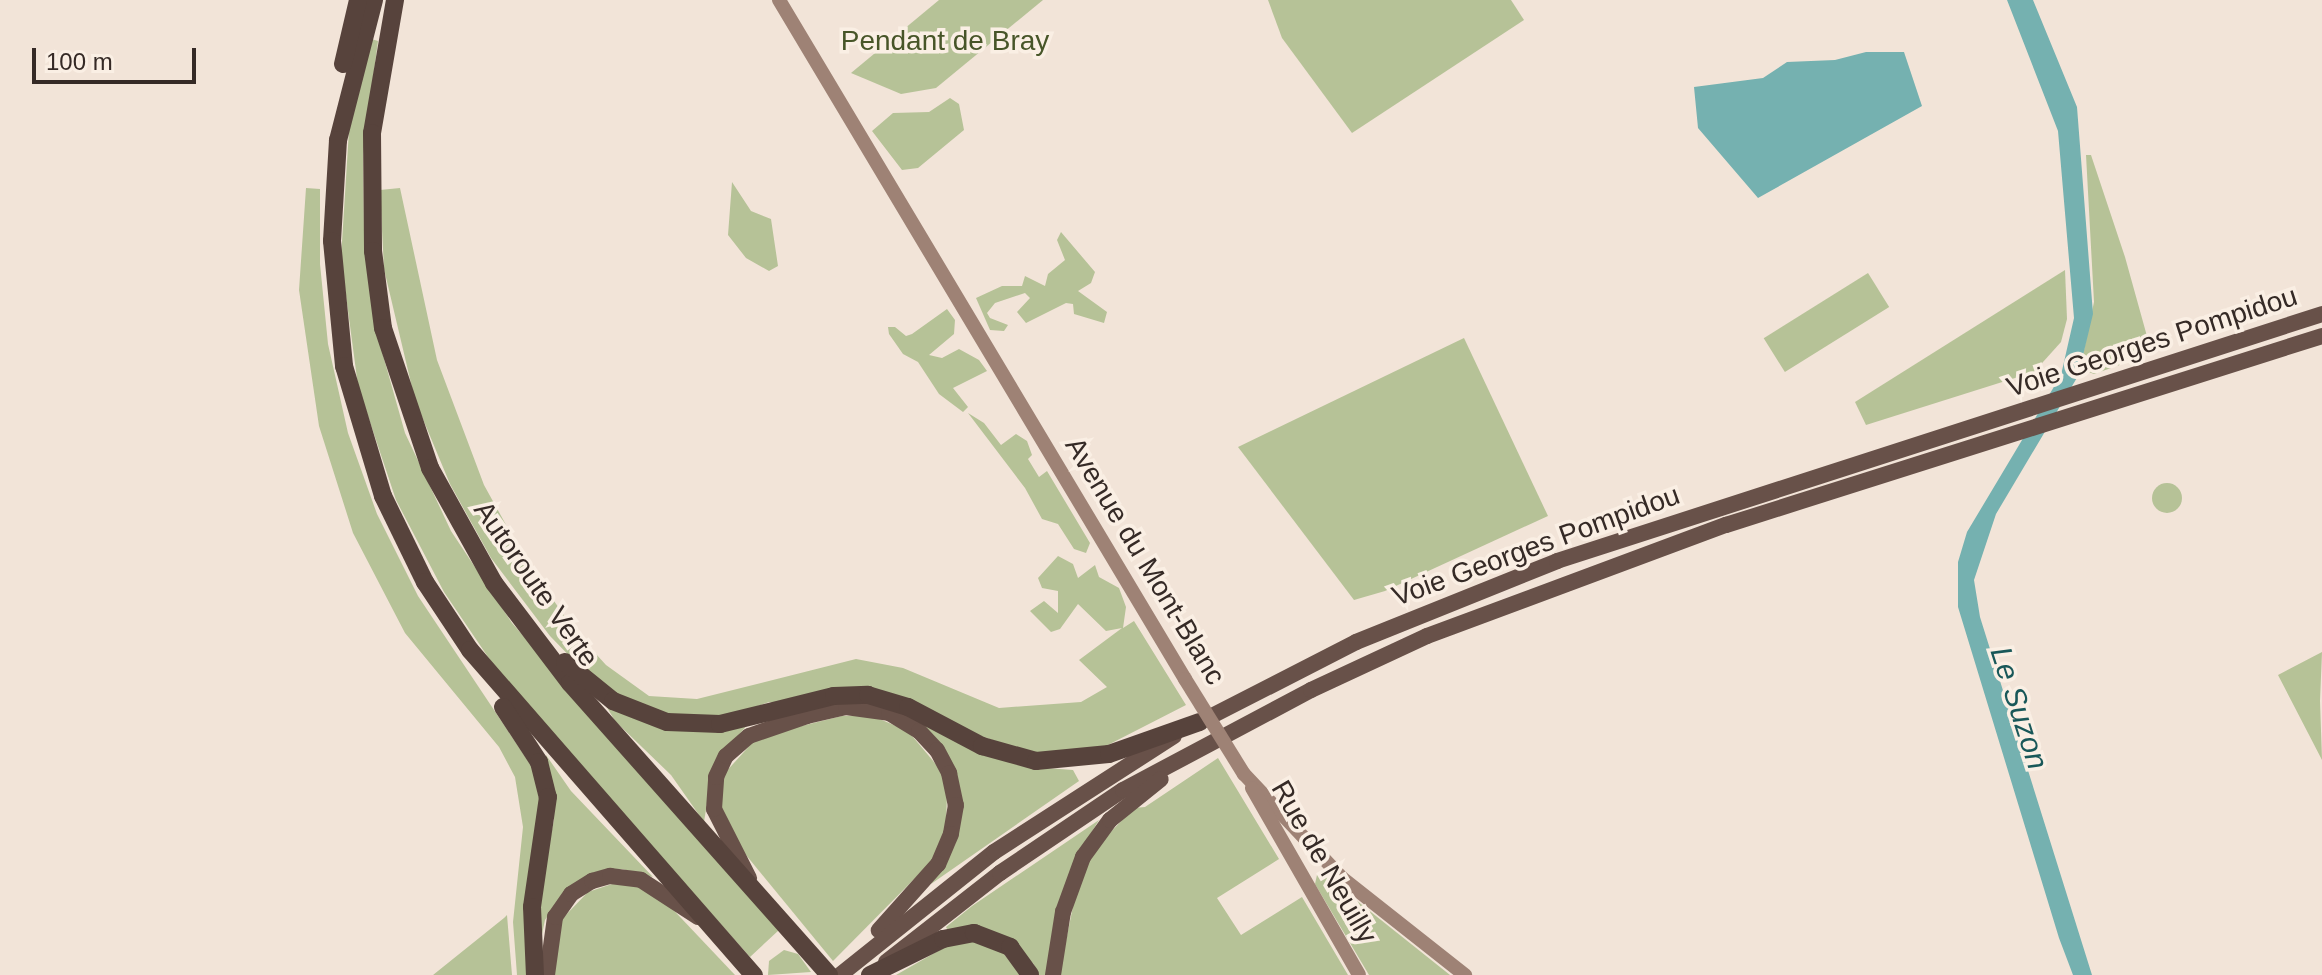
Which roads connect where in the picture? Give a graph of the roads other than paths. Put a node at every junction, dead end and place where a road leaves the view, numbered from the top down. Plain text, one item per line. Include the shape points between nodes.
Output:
1 (358, 0) edge
2 (374, 0) edge
3 (395, 0) edge
4 (408, 0) edge
5 (779, 0) edge
6 (334, 166) junction
7 (370, 181) junction
8 (2322, 314) edge
9 (2322, 336) edge
10 (525, 625) junction
11 (470, 650) junction
12 (1200, 722) junction
13 (1218, 738) junction
14 (1244, 774) junction
15 (1325, 860) junction
16 (1299, 873) junction
17 (765, 903) junction
18 (712, 928) junction
19 (844, 971) edge
20 (535, 975) edge
21 (547, 975) edge
22 (754, 975) edge
23 (829, 975) edge
24 (870, 975) edge
25 (1030, 975) edge
26 (1053, 975) edge
27 (1359, 975) edge
28 (1465, 975) edge

1 - 6 highway via 341,76
2 - 6 highway
3 - 7 highway, Autoroute Verte via 375,107
4 - 7 highway via 388,70
5 - 14 main road, Avenue du Mont-Blanc, bridge
6 - 11 highway via 333,281 353,406 400,534
7 - 10 highway, Autoroute Verte via 376,290 412,421 466,538
8 - 12 highway, Voie Georges Pompidou via 1557,561 1356,642
9 - 13 highway, Voie Georges Pompidou via 1726,525 1547,588 1364,664
10 - 12 highway via 601,693 639,714 678,724 720,724 834,696 868,695 908,707 995,751 1049,762 1109,754
10 - 17 highway, Autoroute Verte
11 - 18 highway
11 - 20 highway via 473,666 532,750 545,781 548,824 532,907
12 - 19 highway, Voie Georges Pompidou via 994,852
13 - 24 highway, Voie Georges Pompidou via 1052,837
13 - 26 highway via 1100,830 1067,896
14 - 15 main road, Avenue du Mont-Blanc
14 - 16 main road, Rue de Neuilly
15 - 16 main road
15 - 28 main road, Avenue du Mont-Blanc via 1423,947
16 - 27 main road, Rue de Neuilly
17 - 19 highway via 722,833 714,809 716,777 735,746 777,724 846,707 889,713 919,731 937,750 952,783 951,834 929,877
17 - 23 highway, Autoroute Verte
18 - 21 highway via 641,880 620,876 592,881 571,894 555,917
18 - 22 highway
24 - 25 highway via 943,939 974,933 1010,947

